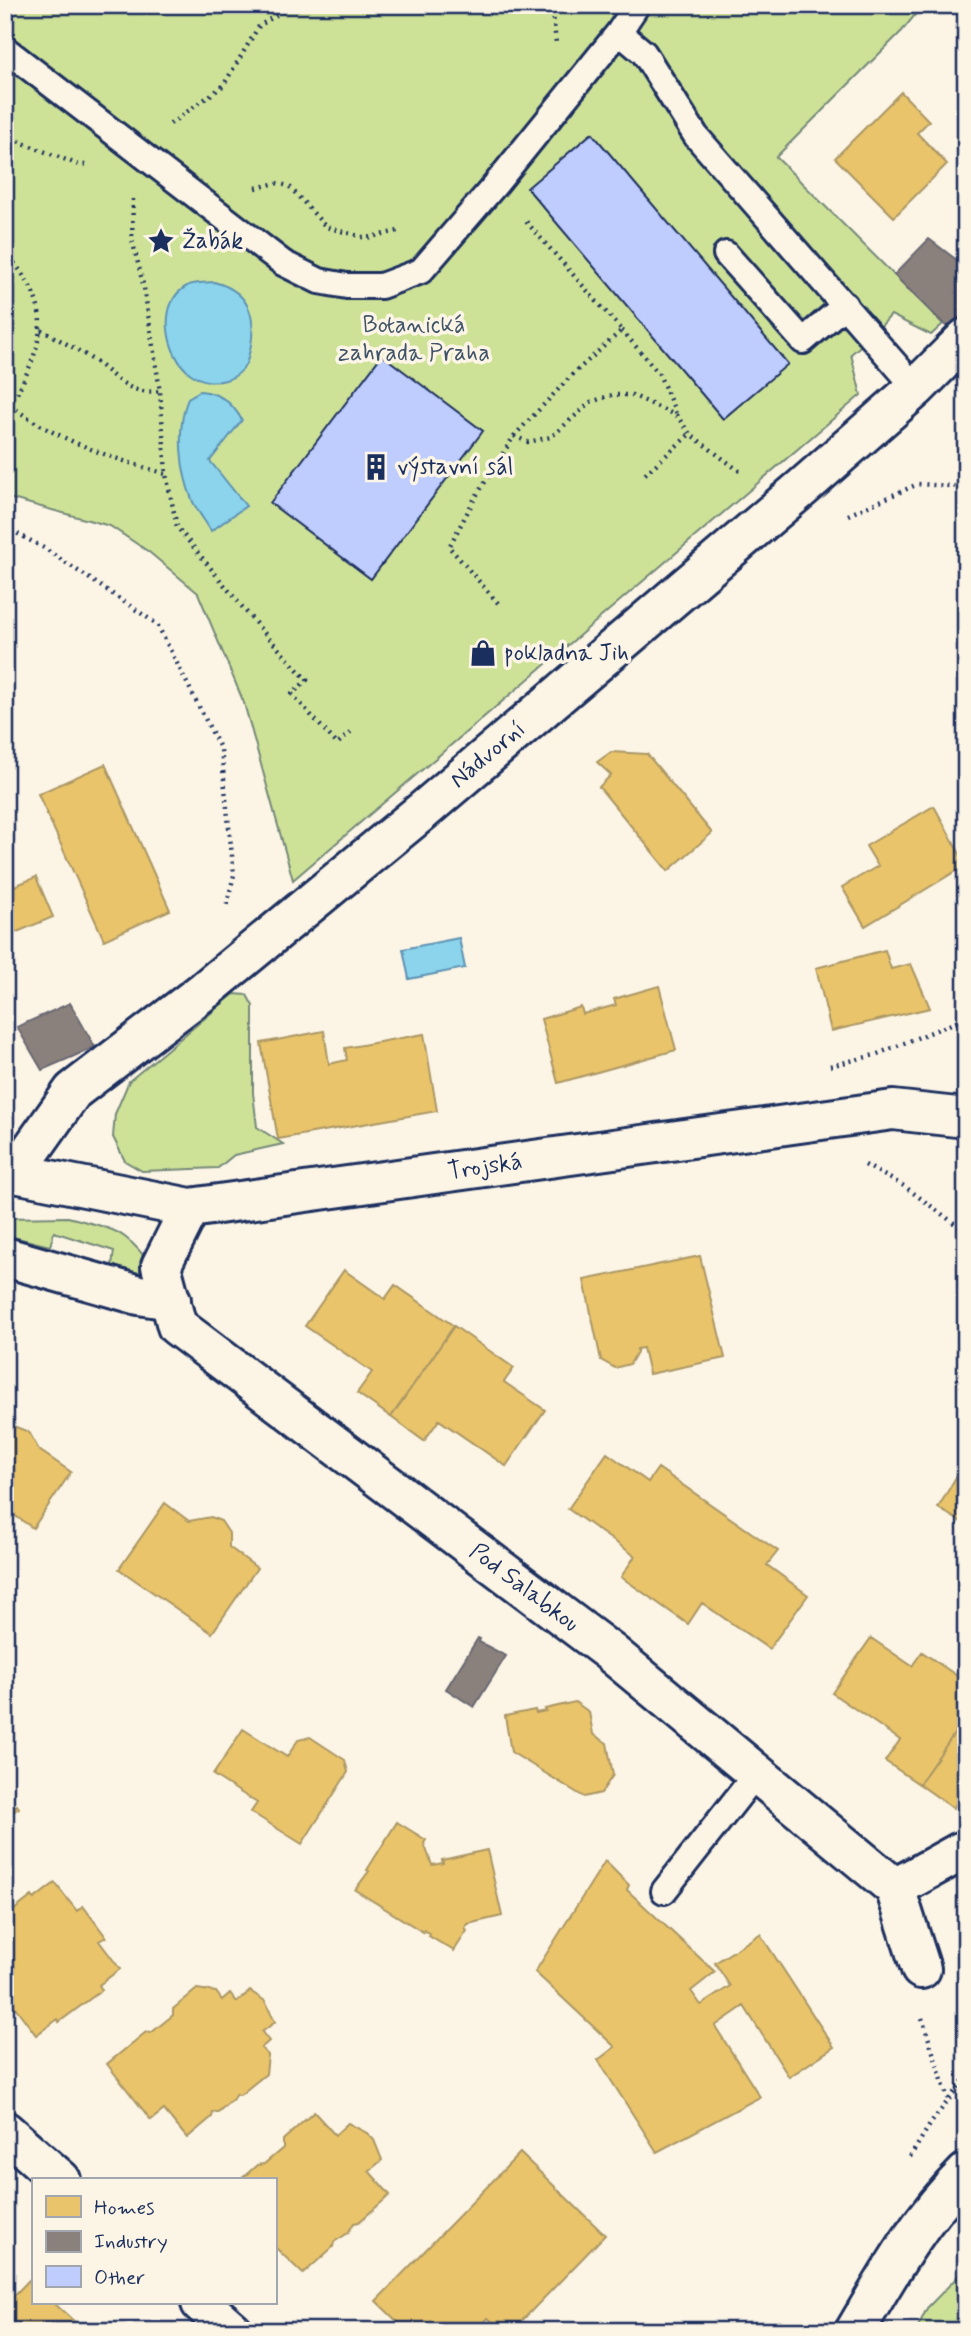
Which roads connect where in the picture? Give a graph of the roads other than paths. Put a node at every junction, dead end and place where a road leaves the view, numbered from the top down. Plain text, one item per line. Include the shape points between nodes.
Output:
1 (638, 5) edge
2 (619, 32) junction
3 (5, 49) edge
4 (726, 254) dead end
5 (845, 305) junction
6 (966, 338) edge
7 (916, 388) junction
8 (966, 1118) edge
9 (10, 1174) edge
10 (190, 1208) junction
11 (5, 1256) edge
12 (170, 1300) junction
13 (756, 1774) junction
14 (960, 1852) dead end
15 (895, 1888) junction
16 (664, 1891) dead end
17 (921, 1969) road end
18 (5, 2132) edge
19 (966, 2173) edge
20 (59, 2178) edge
21 (202, 2304) edge
22 (233, 2331) edge
23 (855, 2331) edge

1 - 2 lane
2 - 3 lane via 421,271 381,286 318,281 284,263
2 - 5 lane via 644,52 696,136
4 - 5 lane via 803,341
5 - 7 lane
6 - 7 street, Nádvorní
7 - 9 street, Nádvorní via 425,809 205,990 73,1091
8 - 10 street, Trojská via 893,1110
9 - 10 street, Trojská
10 - 12 street, Pod Salabkou via 162,1266
11 - 12 street
12 - 13 street, Pod Salabkou via 177,1326 610,1652
13 - 15 street, Pod Salabkou
13 - 16 lane
14 - 15 street
15 - 17 street
18 - 20 street
19 - 23 street via 904,2247
21 - 22 street

